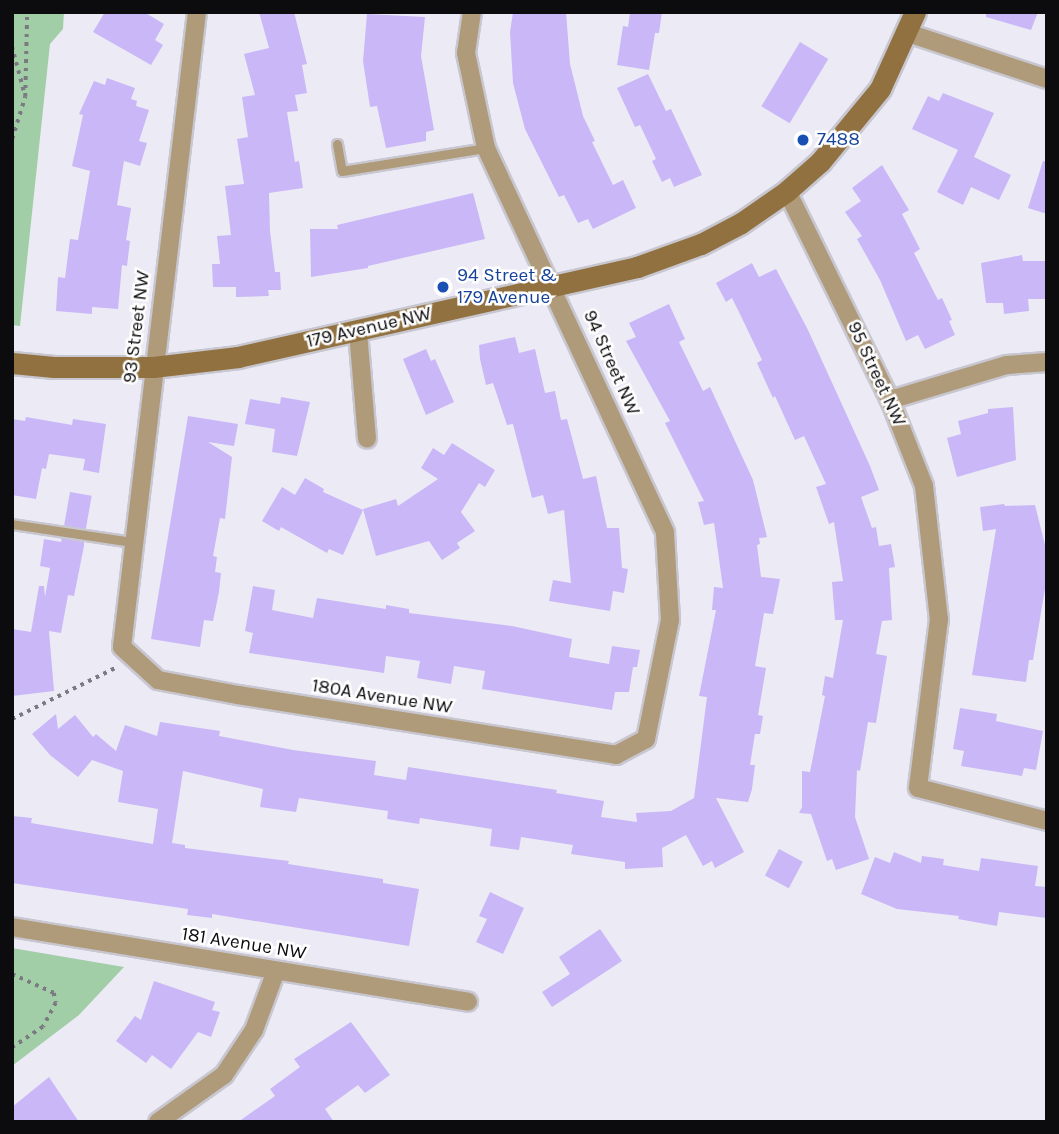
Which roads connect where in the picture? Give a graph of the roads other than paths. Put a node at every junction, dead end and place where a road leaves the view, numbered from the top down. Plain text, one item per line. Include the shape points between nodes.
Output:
1 (197, 12) edge
2 (472, 12) edge
3 (915, 12) edge
4 (908, 33) junction
5 (1047, 79) edge
6 (337, 144) dead end
7 (486, 148) junction
8 (787, 191) junction
9 (552, 284) junction
10 (358, 332) junction
11 (1047, 362) edge
12 (12, 363) edge
13 (153, 367) junction
14 (890, 400) junction
15 (368, 439) dead end
16 (12, 524) edge
17 (134, 542) junction
18 (128, 653) joint
19 (646, 739) joint
20 (1047, 821) edge
21 (12, 927) edge
22 (276, 971) junction
23 (468, 1002) dead end
24 (158, 1122) edge

1 - 13 street, 93 Street NW
2 - 7 street, 94 Street NW via 466,53
3 - 4 street
4 - 5 street
4 - 8 street via 880,89 851,128
6 - 7 lane via 342,171
7 - 9 street, 94 Street NW
8 - 9 street, 179 Avenue NW via 701,244 636,267
8 - 14 street, 95 Street NW
9 - 10 street, 179 Avenue NW
9 - 19 street, 94 Street NW via 665,532 670,620
10 - 13 street, 179 Avenue NW via 238,357
10 - 15 street
11 - 14 street via 1007,365
12 - 13 street, 179 Avenue NW
13 - 17 street, 93 Street NW
14 - 20 street, 95 Street NW via 924,486 939,619 918,788
16 - 17 lane
17 - 18 street, 93 Street NW
18 - 19 street, 180A Avenue NW via 159,680 238,695 615,755
21 - 22 street, 181 Avenue NW
22 - 23 street, 181 Avenue NW
22 - 24 street via 254,1030 224,1075

